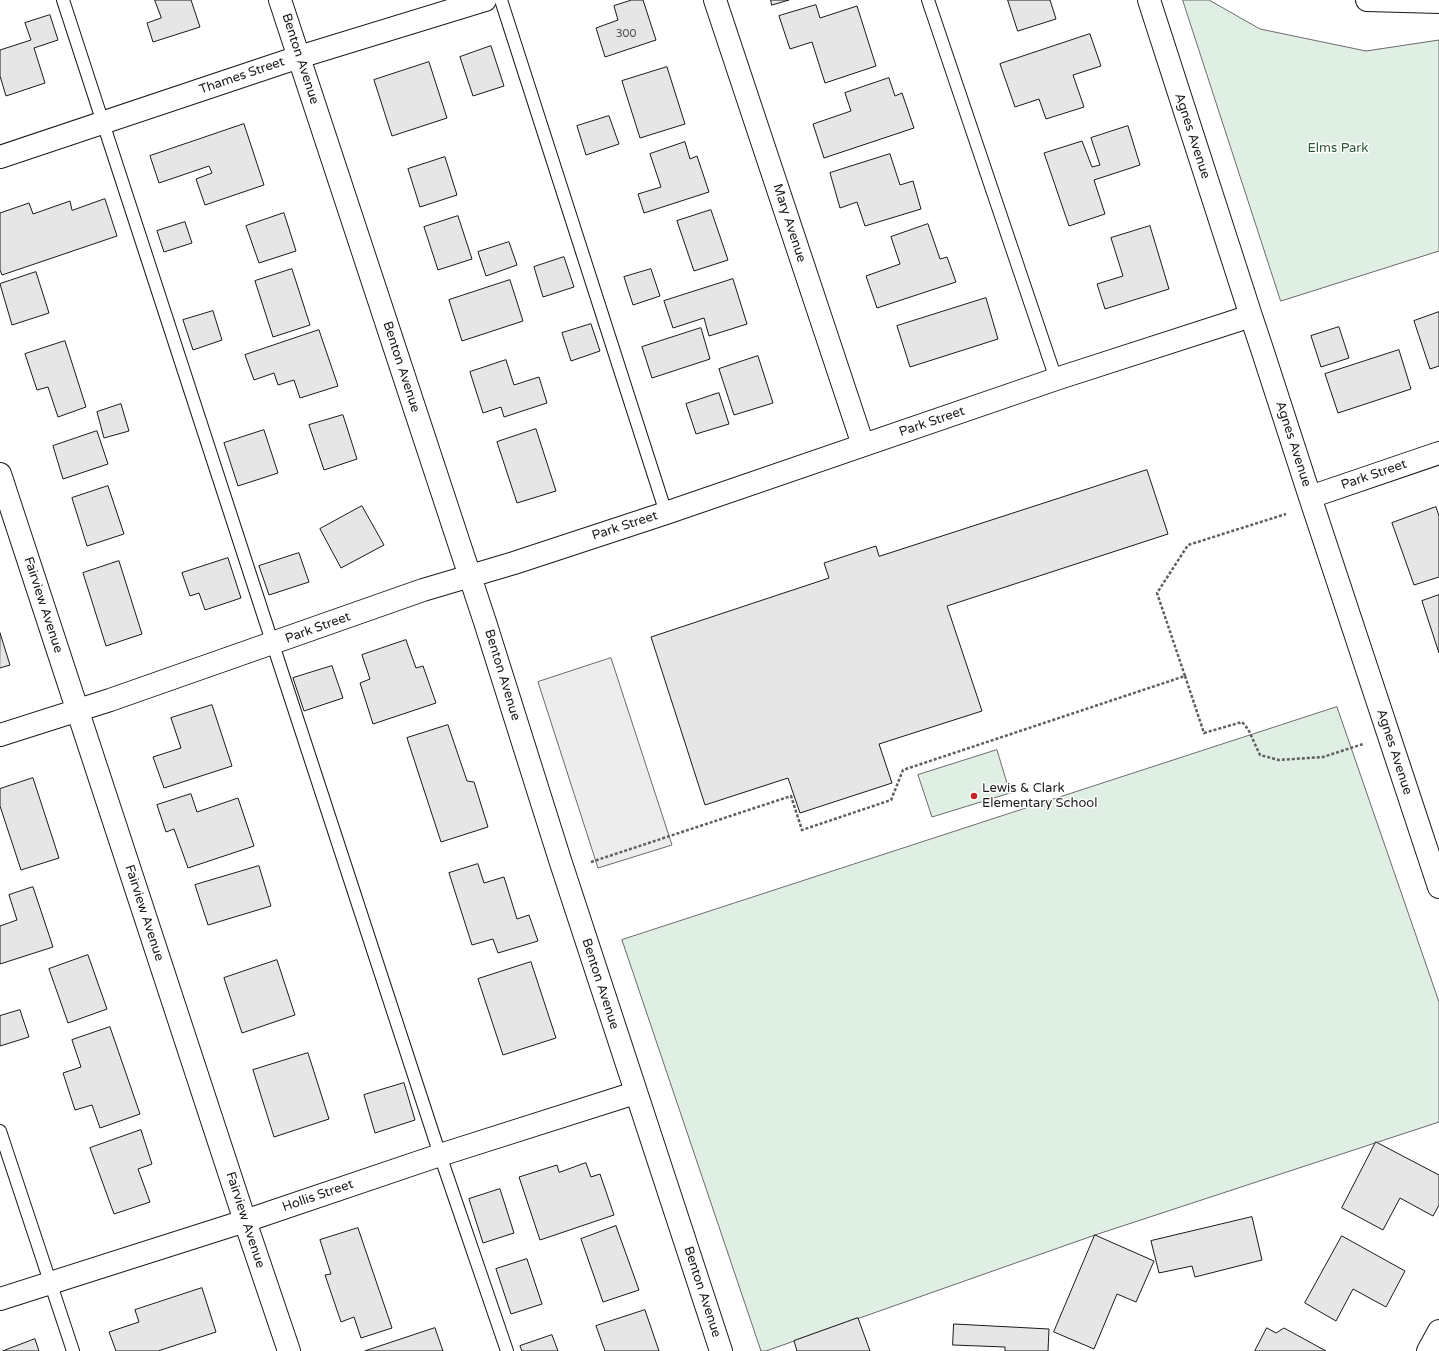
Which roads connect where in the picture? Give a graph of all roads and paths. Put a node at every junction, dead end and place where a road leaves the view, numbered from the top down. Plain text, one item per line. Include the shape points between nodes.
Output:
1 (63, 0) edge
2 (280, 0) edge
3 (485, 0) edge
4 (500, 0) edge
5 (715, 0) edge
6 (928, 0) edge
7 (1149, 0) edge
8 (1367, 0) edge
9 (1439, 2) edge
10 (299, 57) junction
11 (103, 123) junction
12 (0, 156) edge
13 (1251, 316) junction
14 (1056, 379) junction
15 (863, 445) junction
16 (1439, 453) edge
17 (0, 474) edge
18 (1310, 497) junction
19 (666, 513) junction
20 (1286, 514) dead end
21 (469, 576) junction
22 (273, 644) junction
23 (1185, 676) junction
24 (78, 711) junction
25 (0, 735) edge
26 (1363, 744) dead end
27 (591, 862) dead end
28 (1439, 887) edge
29 (636, 1093) junction
30 (0, 1131) edge
31 (440, 1155) junction
32 (245, 1220) junction
33 (50, 1283) junction
34 (0, 1299) edge
35 (1439, 1331) edge
36 (73, 1351) edge
37 (289, 1351) edge
38 (507, 1351) edge
39 (721, 1351) edge
40 (1428, 1351) edge

1 - 11 lane
2 - 10 street, Benton Avenue
3 - 10 street, Thames Street
4 - 19 lane
5 - 15 street, Mary Avenue
6 - 14 lane
7 - 13 street, Agnes Avenue
8 - 9 street
10 - 11 street, Thames Street
10 - 21 street, Benton Avenue
11 - 12 street, Thames Street
11 - 22 lane
13 - 14 street, Park Street
13 - 18 street, Agnes Avenue
14 - 15 street, Park Street
15 - 19 street, Park Street
16 - 18 street, Park Street
17 - 24 street, Fairview Avenue
18 - 28 street, Agnes Avenue
19 - 21 street, Park Street
20 - 23 path via 1188,546 1157,593
21 - 22 street, Park Street
21 - 29 street, Benton Avenue
22 - 24 street, Park Street
22 - 31 lane
23 - 26 path via 1204,733 1242,722 1260,755 1279,760 1323,757
23 - 27 path via 903,770 891,800 802,830 791,796
24 - 25 street, Park Street
24 - 32 street, Fairview Avenue
29 - 31 street, Hollis Street
29 - 39 street, Benton Avenue
30 - 33 lane
31 - 32 street, Hollis Street
31 - 38 lane
32 - 33 street, Hollis Street
32 - 37 street, Fairview Avenue
33 - 34 street, Hollis Street
33 - 36 lane
35 - 40 street

